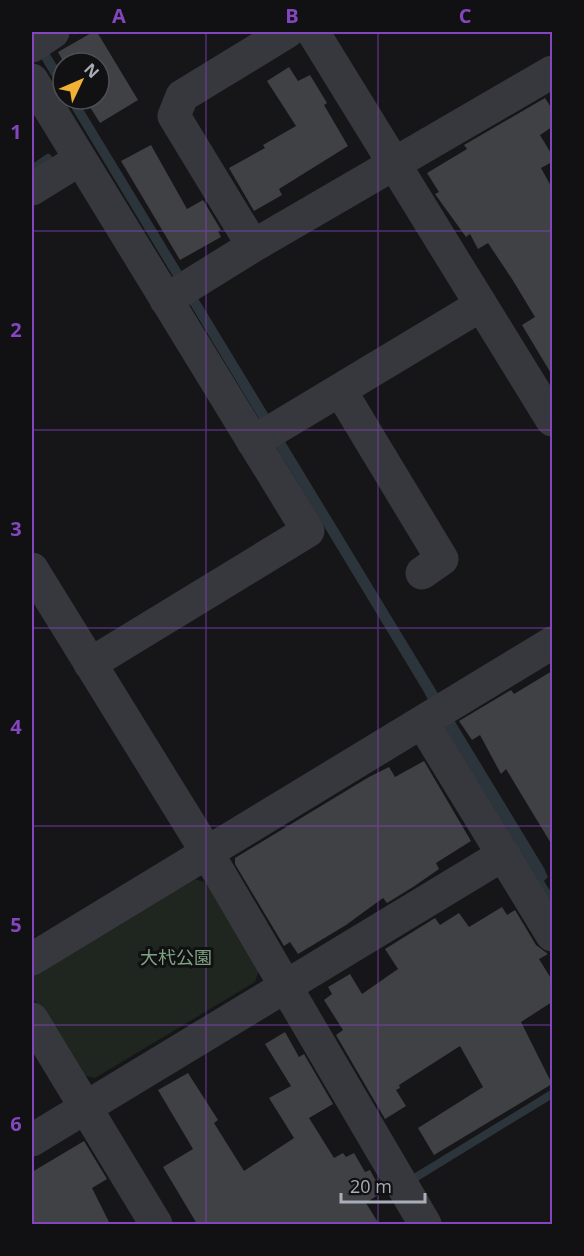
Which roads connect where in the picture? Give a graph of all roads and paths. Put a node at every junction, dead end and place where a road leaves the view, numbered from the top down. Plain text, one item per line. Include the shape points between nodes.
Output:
1 (53, 32) edge
2 (287, 32) edge
3 (313, 32) edge
4 (32, 46) edge
5 (552, 72) edge
6 (32, 80) edge
7 (79, 160) junction
8 (395, 164) junction
9 (32, 189) edge
10 (253, 246) junction
11 (166, 300) junction
12 (481, 305) junction
13 (340, 390) junction
14 (552, 420) edge
15 (253, 442) junction
16 (32, 569) edge
17 (422, 573) dead end
18 (552, 643) edge
19 (90, 664) junction
20 (422, 722) junction
21 (208, 854) junction
22 (504, 854) junction
23 (552, 935) edge
24 (32, 959) edge
25 (285, 987) junction
26 (32, 1019) edge
27 (84, 1107) junction
28 (32, 1140) edge
29 (156, 1224) edge
30 (425, 1224) edge

1 - 4 street
2 - 10 street via 182,96 174,116
3 - 8 street
5 - 8 street
6 - 7 street
7 - 9 street
7 - 11 street
8 - 10 street
8 - 12 street
10 - 11 street
11 - 15 street
12 - 13 street
12 - 14 street
13 - 15 street
13 - 17 street via 442,559
15 - 19 street via 308,531
16 - 19 street
18 - 20 street
19 - 21 street
20 - 21 street
20 - 22 street
21 - 24 street
21 - 25 street
22 - 23 street
22 - 25 street
25 - 27 street
25 - 30 street
26 - 27 street
27 - 28 street
27 - 29 street

